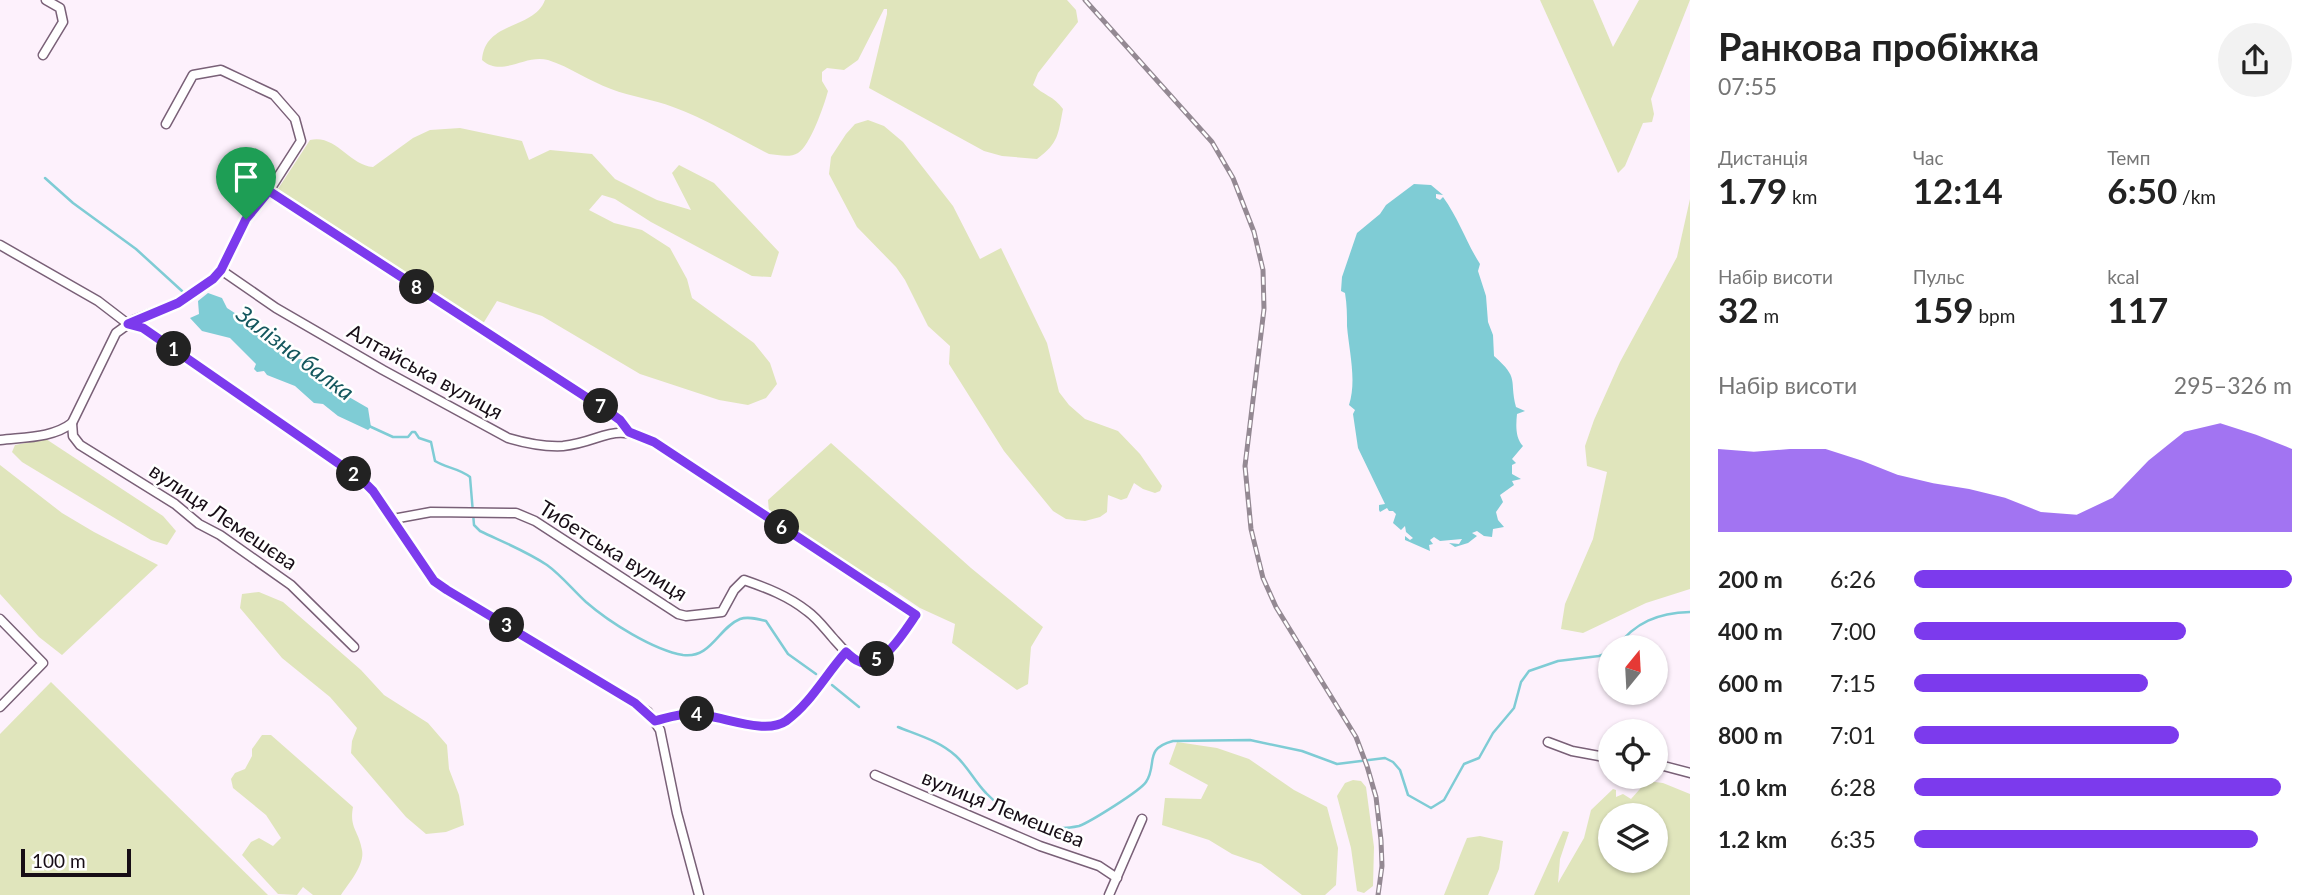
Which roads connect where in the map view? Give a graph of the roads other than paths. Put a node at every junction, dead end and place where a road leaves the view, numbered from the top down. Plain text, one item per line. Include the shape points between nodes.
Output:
1 (46, 0) edge
2 (43, 55) dead end
3 (166, 124) dead end
4 (269, 191) junction
5 (0, 245) edge
6 (221, 270) junction
7 (128, 324) junction
8 (72, 423) junction
9 (629, 432) junction
10 (0, 440) edge
11 (393, 519) junction
12 (0, 619) edge
13 (355, 647) dead end
14 (846, 652) junction
15 (0, 707) edge
16 (655, 721) junction
17 (1548, 742) dead end
18 (1598, 756) edge
19 (1668, 768) edge
20 (1690, 774) edge
21 (875, 775) dead end
22 (1142, 819) dead end
23 (1117, 878) junction
24 (699, 895) edge
25 (1109, 895) edge

1 - 2 street via 60,8 63,22
3 - 4 street via 193,75 221,70 274,94 295,119 301,141
4 - 6 street via 246,219
4 - 9 street via 596,403
5 - 7 street via 98,301
6 - 7 street via 178,303
6 - 9 street, Алтайська вулиця via 276,308 508,438 563,446 616,431
7 - 8 street via 116,333
7 - 11 street via 143,328 361,479
8 - 10 street via 54,433
8 - 13 street, вулиця Лемешєва via 73,436 80,445 291,585
9 - 14 street via 654,442 916,615 890,649 872,662 856,661
11 - 14 street, Тибетська вулиця via 431,512 516,513 678,614 722,612 744,580 779,592 808,611
11 - 16 street via 434,581 635,703
12 - 15 street via 43,663
14 - 16 street via 806,703 784,722 761,727 689,713
16 - 24 street
17 - 18 street
19 - 20 street
21 - 23 street, вулиця Лемешєва via 1098,866
22 - 23 street
23 - 25 street

